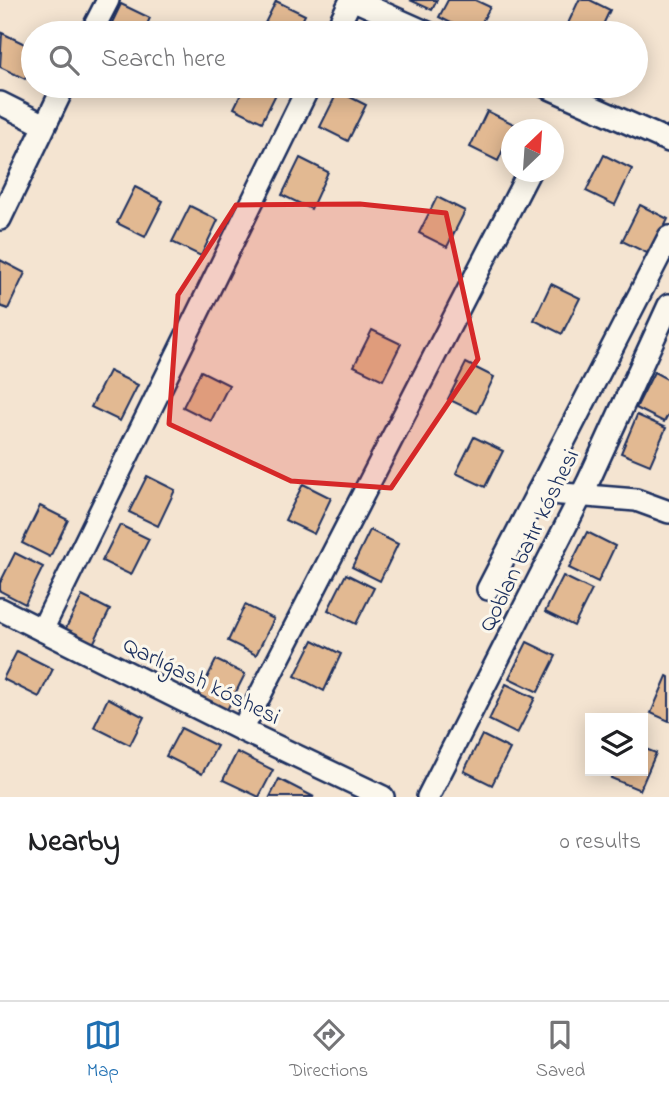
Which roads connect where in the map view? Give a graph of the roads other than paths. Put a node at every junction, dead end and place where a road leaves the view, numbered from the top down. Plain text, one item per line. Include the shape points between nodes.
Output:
1 (108, 0) edge
2 (353, 0) edge
3 (97, 21) edge
4 (342, 21) edge
5 (401, 21) edge
6 (58, 98) edge
7 (303, 98) edge
8 (572, 98) edge
9 (0, 103) edge
10 (44, 125) junction
11 (669, 141) edge
12 (524, 182) edge
13 (0, 219) edge
14 (669, 237) edge
15 (669, 305) edge
16 (538, 492) junction
17 (580, 497) junction
18 (669, 512) edge
19 (488, 589) dead end
20 (0, 609) edge
21 (42, 630) junction
22 (242, 730) junction
23 (383, 797) edge
24 (428, 797) edge

1 - 3 street
2 - 4 street
2 - 5 street
6 - 10 street
7 - 21 street
8 - 11 street
9 - 10 street
10 - 13 street
12 - 22 street
14 - 16 street, Qoblan batır kóshesi
15 - 17 street, Qoblan batır kóshesi
16 - 17 street
16 - 19 street, Qoblan batır kóshesi
17 - 18 street via 636,500
17 - 24 street, Qoblan batır kóshesi
20 - 21 street, Qarlıǵash kóshesi
21 - 22 street, Qarlıǵash kóshesi
22 - 23 street, Qarlıǵash kóshesi

